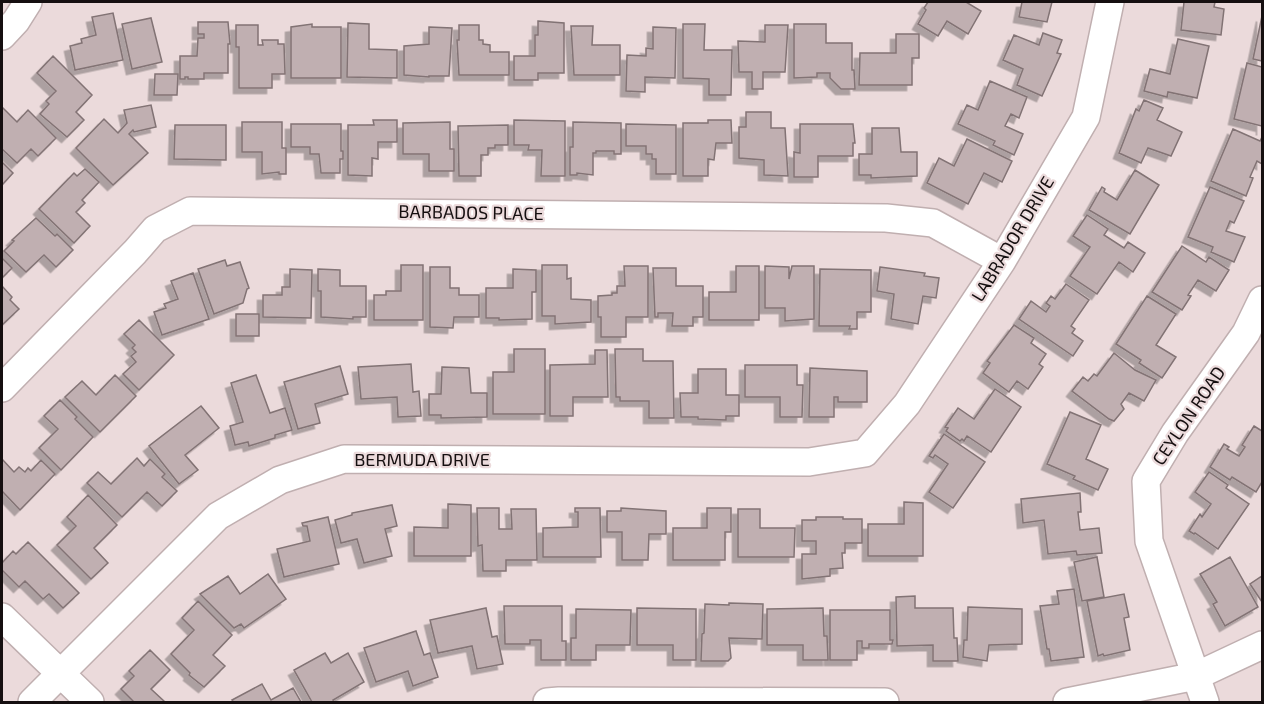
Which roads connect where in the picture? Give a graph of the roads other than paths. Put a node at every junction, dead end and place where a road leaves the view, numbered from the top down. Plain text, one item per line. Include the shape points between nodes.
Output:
1 (28, 2) edge
2 (1110, 2) edge
3 (2, 36) edge
4 (1002, 261) junction
5 (1263, 300) edge
6 (2, 388) edge
7 (865, 453) joint
8 (2, 617) edge
9 (1263, 645) edge
10 (61, 673) junction
11 (1196, 676) junction
12 (32, 702) edge
13 (90, 702) edge
14 (547, 702) edge
15 (885, 702) edge
16 (1067, 702) edge
17 (1205, 702) edge

1 - 3 street
2 - 4 street, LABRADOR DRIVE via 1086,117
4 - 6 street, BARBADOS PLACE via 933,223 886,218 190,211 155,229
4 - 7 street, LABRADOR DRIVE via 907,404
5 - 11 street, CEYLON ROAD via 1246,333 1146,482 1149,541
7 - 10 street, BERMUDA DRIVE via 809,462 344,459 280,480 218,516
8 - 10 street
9 - 11 street
10 - 12 street, BERMUDA DRIVE
10 - 13 street
11 - 16 street
11 - 17 street, CEYLON ROAD
14 - 15 street

